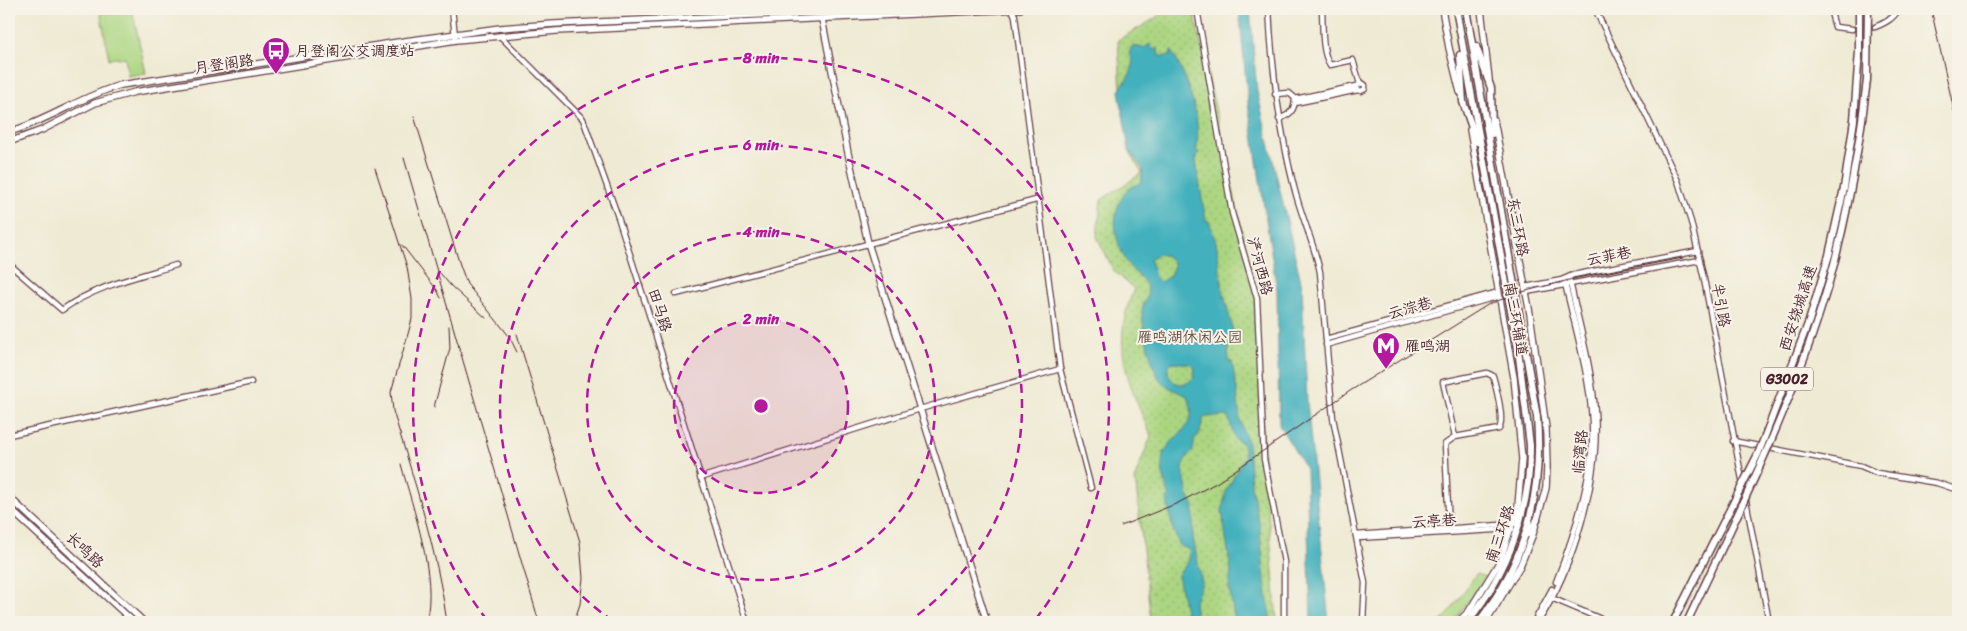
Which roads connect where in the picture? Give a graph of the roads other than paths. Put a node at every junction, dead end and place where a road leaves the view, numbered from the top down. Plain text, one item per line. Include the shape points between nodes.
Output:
1 (452, 9) edge
2 (888, 9) edge
3 (1012, 9) edge
4 (1020, 9) edge
5 (1197, 9) edge
6 (1269, 9) edge
7 (1322, 9) edge
8 (1442, 9) edge
9 (1456, 9) edge
10 (1466, 9) edge
11 (1481, 9) edge
12 (1595, 9) edge
13 (1830, 9) edge
14 (1859, 9) edge
15 (1868, 9) edge
16 (1900, 9) edge
17 (822, 10) edge
18 (822, 19) junction
19 (1875, 27) tunnel mouth
20 (1470, 29) junction
21 (1852, 29) tunnel mouth
22 (455, 33) junction
23 (500, 36) junction
24 (456, 40) junction
25 (1490, 88) junction
26 (1276, 94) junction
27 (1295, 101) junction
28 (1463, 102) junction
29 (1279, 119) junction
30 (9, 132) edge
31 (9, 142) edge
32 (1484, 162) junction
33 (1494, 165) junction
34 (1040, 200) junction
35 (868, 243) junction
36 (1698, 251) junction
37 (1700, 260) junction
38 (9, 264) edge
39 (176, 265) dead end
40 (1567, 281) junction
41 (1526, 289) junction
42 (676, 294) dead end
43 (1500, 294) junction
44 (1326, 342) junction
45 (1060, 369) junction
46 (251, 382) dead end
47 (920, 409) junction
48 (9, 435) edge
49 (1455, 437) junction
50 (1733, 441) junction
51 (1530, 445) joint
52 (1540, 450) joint
53 (700, 478) junction
54 (1091, 488) dead end
55 (1958, 490) edge
56 (9, 497) edge
57 (1524, 506) junction
58 (9, 508) edge
59 (1537, 520) junction
60 (1513, 524) junction
61 (1449, 528) junction
62 (1357, 536) junction
63 (1523, 541) junction
64 (1510, 563) junction
65 (1550, 598) junction
66 (134, 622) edge
67 (144, 622) edge
68 (747, 622) edge
69 (987, 622) edge
70 (1284, 622) edge
71 (1363, 622) edge
72 (1458, 622) edge
73 (1467, 622) edge
74 (1478, 622) edge
75 (1486, 622) edge
76 (1534, 622) edge
77 (1538, 622) edge
78 (1608, 622) edge
79 (1673, 622) edge
80 (1687, 622) edge
81 (1769, 622) edge

1 - 22 street
2 - 17 main road, 月登阁路
3 - 4 main road, 月登阁路
3 - 18 main road, 月登阁路
3 - 34 street
5 - 70 street, 浐河西路 via 1232,213 1257,298 1264,459 1284,562
6 - 26 street
7 - 27 street via 1327,60 1330,65 1353,60 1360,84 1365,85 1365,89
8 - 28 main road, 南三环辅道
9 - 28 highway
9 - 32 highway, 东三环路
10 - 20 highway, 东三环路
11 - 25 main road, 南三环辅道
12 - 36 street, 半引路 via 1678,181
13 - 21 street via 1834,27
14 - 79 highway, 西安绕城高速 / G3002, bridge via 1854,120 1842,197 1809,322 1758,454
15 - 80 highway, 西安绕城高速 / G3002, bridge via 1867,80 1862,120 1846,215 1830,280 1779,419
16 - 19 street
17 - 18 street
17 - 22 main road, 月登阁路 via 554,24
18 - 23 main road, 月登阁路
18 - 35 main road
20 - 25 highway
20 - 33 highway, 东三环路
22 - 24 street
22 - 30 main road, 月登阁路 via 121,85
23 - 24 main road, 月登阁路
23 - 53 street, 田马路 via 583,119 618,217
24 - 31 main road, 月登阁路 via 128,93 95,103 42,130
25 - 33 highway
25 - 41 main road, 南三环辅道
26 - 27 street via 1289,93
26 - 29 street
27 - 29 street via 1289,115
28 - 32 highway
28 - 43 main road, 南三环辅道
29 - 44 street via 1294,189 1316,254
32 - 51 highway, 东三环路 via 1518,349
33 - 52 highway, 东三环路
34 - 35 street
34 - 45 street
35 - 42 street
35 - 47 main road
36 - 37 street, 半引路
36 - 40 street, 云菲巷
37 - 40 street, 云菲巷
37 - 50 street, 半引路
38 - 39 street via 62,310 96,291
40 - 41 street, 云菲巷
40 - 65 street, 临湾路 via 1588,384 1592,445 1586,484
41 - 59 main road, 南三环辅道 via 1547,445 1546,488
43 - 44 street, 云淙巷
43 - 60 main road, 南三环辅道 via 1522,459
44 - 62 street via 1333,418
45 - 47 street
45 - 54 street
46 - 48 street
47 - 53 street
47 - 69 main road
49 - 49 street via 1443,382 1487,373 1493,376 1501,426
49 - 61 street via 1445,444
50 - 55 street via 1861,466 1877,473 1937,483
50 - 81 street, 半引路
51 - 57 highway, 南三环路
52 - 63 highway, 南三环路 via 1533,505
53 - 68 street, 田马路
56 - 67 main road, 长鸣路
57 - 60 highway
57 - 64 highway, 南三环路
58 - 66 main road, 长鸣路
59 - 63 highway
59 - 64 main road, 南三环辅道
60 - 61 street
60 - 62 street, 云亭巷
60 - 64 main road, 南三环辅道
61 - 62 street
62 - 71 street via 1366,583
63 - 64 highway, 南三环路
64 - 72 main road, 南三环辅道
64 - 73 highway, 南三环路
64 - 74 highway, 南三环路 via 1503,586
64 - 75 main road, 南三环辅道
65 - 76 street, 临湾路
65 - 77 street, 临湾路
65 - 78 street

